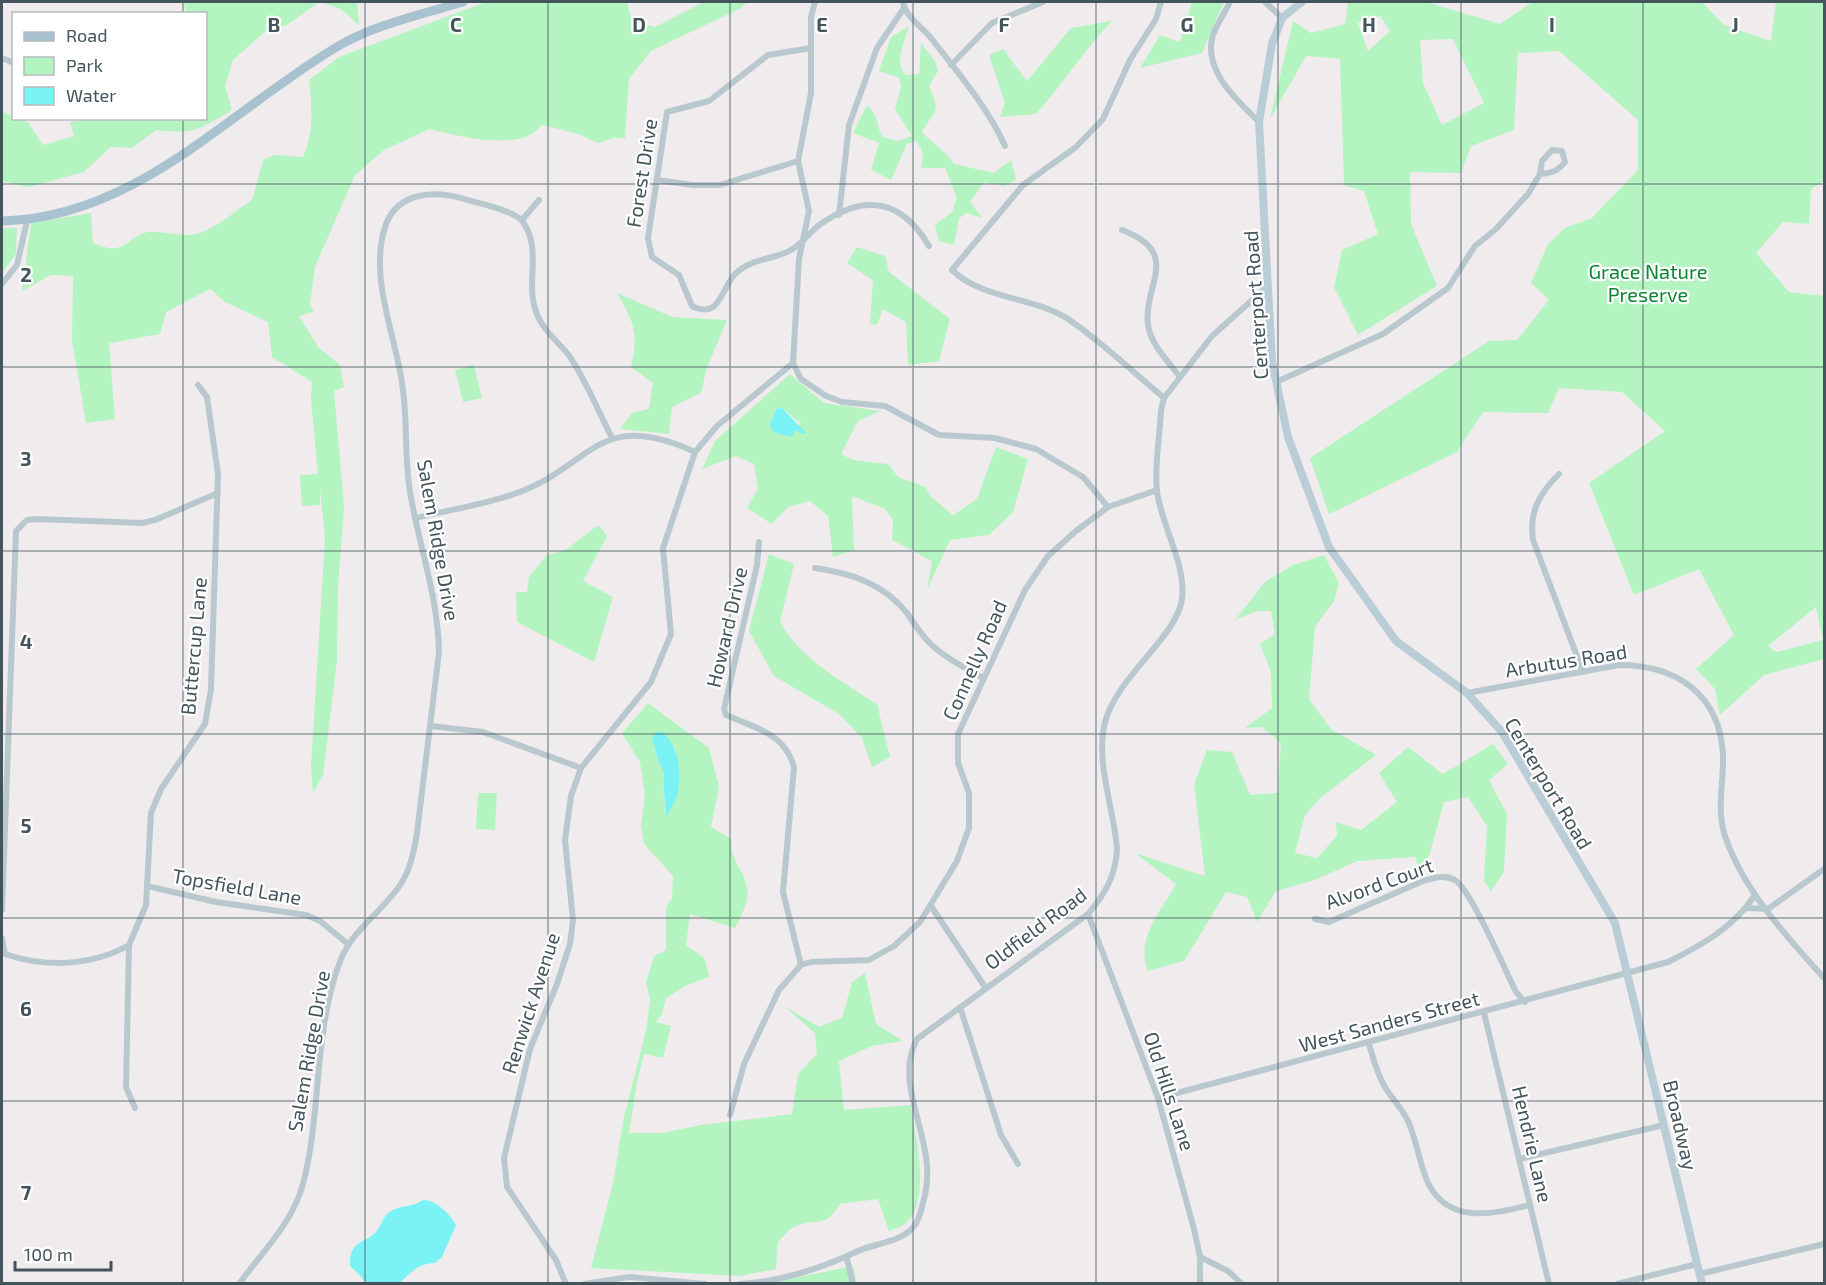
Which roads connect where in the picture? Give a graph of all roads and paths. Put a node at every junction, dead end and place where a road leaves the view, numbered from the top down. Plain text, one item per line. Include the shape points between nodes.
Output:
1 (463, 2) edge
2 (815, 2) edge
3 (1043, 2) edge
4 (1161, 2) edge
5 (1230, 2) edge
6 (1265, 2) edge
7 (1302, 2) edge
8 (903, 5) edge
9 (1282, 18) junction
10 (811, 48) junction
11 (951, 65) junction
12 (1259, 122) junction
13 (1005, 146) dead end
14 (798, 161) junction
15 (1540, 174) junction
16 (657, 180) junction
17 (539, 200) dead end
18 (839, 215) junction
19 (522, 220) junction
20 (2, 221) edge
21 (27, 221) junction
22 (1122, 230) dead end
23 (806, 235) junction
24 (930, 246) dead end
25 (2, 284) edge
26 (1269, 286) junction
27 (793, 363) junction
28 (1180, 377) junction
29 (1276, 382) junction
30 (198, 385) dead end
31 (1164, 398) junction
32 (612, 438) junction
33 (695, 452) junction
34 (1559, 474) dead end
35 (1157, 490) junction
36 (218, 493) junction
37 (1108, 507) junction
38 (416, 518) junction
39 (759, 542) dead end
40 (815, 568) dead end
41 (1582, 672) junction
42 (983, 678) junction
43 (1467, 693) junction
44 (5, 717) edge
45 (431, 726) junction
46 (581, 768) junction
47 (1824, 869) edge
48 (147, 886) junction
49 (1755, 895) junction
50 (931, 906) junction
51 (1746, 908) junction
52 (1768, 909) junction
53 (2, 910) edge
54 (1088, 914) junction
55 (1315, 919) dead end
56 (2, 938) edge
57 (348, 944) junction
58 (129, 945) junction
59 (801, 965) junction
60 (1628, 974) junction
61 (1824, 978) edge
62 (985, 987) junction
63 (1525, 1002) junction
64 (960, 1007) junction
65 (1484, 1013) junction
66 (1369, 1044) junction
67 (1158, 1098) junction
68 (135, 1108) dead end
69 (730, 1115) dead end
70 (1664, 1125) junction
71 (1520, 1159) junction
72 (1018, 1164) dead end
73 (1530, 1205) junction
74 (1824, 1244) edge
75 (1200, 1257) junction
76 (847, 1259) junction
77 (1697, 1264) junction
78 (1700, 1274) junction
79 (239, 1284) edge
80 (566, 1284) edge
81 (584, 1284) edge
82 (705, 1284) edge
83 (739, 1284) edge
84 (853, 1284) edge
85 (1200, 1284) edge
86 (1242, 1284) edge
87 (1549, 1284) edge
88 (1617, 1284) edge
89 (1702, 1284) edge

1 - 21 main road via 367,32 337,47 127,189 79,210
2 - 10 street
3 - 11 street via 992,23
4 - 31 street via 1104,119 1076,147 1023,184 951,270 981,288 1068,319
5 - 12 street via 1214,34 1210,56 1218,76
6 - 9 street
7 - 9 main road
8 - 11 street
8 - 18 street via 877,48 849,125
9 - 12 main road, Centerport Road via 1272,44
10 - 14 street via 811,93
10 - 16 street, Forest Drive via 768,55 710,101 667,112
11 - 13 street
12 - 26 main road, Centerport Road
14 - 16 street via 720,185
14 - 23 street via 809,211
15 - 15 street via 1561,167 1565,162 1562,151 1552,150 1546,155
15 - 29 street via 1528,194 1475,246 1448,288 1383,334
16 - 23 street, Forest Drive via 648,248 652,257 679,275 692,306 701,311 717,304 728,283 747,265 791,250
17 - 19 street
18 - 23 street, Forest Drive
18 - 24 street, Forest Drive via 862,205 888,206 910,219
19 - 32 street via 535,255 532,290 538,317 571,358
19 - 38 street, Salem Ridge Drive via 510,213 435,193 406,200 386,225 381,273 402,382 407,472
20 - 21 main road
21 - 25 street via 19,259
22 - 28 street via 1142,237 1153,255 1156,276 1149,309 1150,334
23 - 27 street via 799,259
26 - 28 street, Oldfield Road via 1212,336
26 - 29 main road, Centerport Road
27 - 33 street, Renwick Avenue via 717,426
27 - 37 street via 801,379 842,402 885,406 939,435 1005,440 1046,454 1083,477
28 - 31 street, Oldfield Road
29 - 43 main road, Centerport Road via 1288,437 1329,547 1396,641
30 - 36 street, Buttercup Lane via 209,406
31 - 35 street, Oldfield Road
32 - 33 street via 658,439
32 - 38 street via 514,494
33 - 46 street, Renwick Avenue via 663,548 671,621 666,650 635,706
34 - 41 street via 1539,498 1531,525 1533,540
35 - 37 street, Connelly Road
35 - 54 street, Oldfield Road via 1181,576 1182,601 1169,629 1124,682 1106,720 1101,741 1116,834 1116,863 1102,898
36 - 44 street via 142,523 37,519 20,524 16,531
36 - 48 street, Buttercup Lane via 208,709 197,738 156,798 149,831
37 - 42 street, Connelly Road via 1061,544 1036,572
38 - 45 street, Salem Ridge Drive via 438,623
39 - 59 street, Howard Drive via 724,710 726,715 779,739 789,750 794,767 783,892
40 - 42 street via 851,574 882,590 896,601 926,640
41 - 43 street, Arbutus Road
41 - 49 street, Arbutus Road via 1640,665 1664,670 1695,689 1720,730 1721,819 1731,850
42 - 50 street, Connelly Road via 958,734 958,763 969,793 969,828 965,844
43 - 60 main road, Centerport Road via 1502,732 1615,923
44 - 53 street
45 - 46 street via 483,732
45 - 57 street, Salem Ridge Drive via 414,854 398,888
46 - 80 street, Renwick Avenue via 565,840 573,920 570,944 530,1049 504,1158 507,1187 555,1260
47 - 52 street
48 - 57 street, Topsfield Lane via 216,902 306,915 320,921
48 - 58 street, Buttercup Lane via 142,919
49 - 51 street, West Sanders Street
49 - 52 street, Arbutus Road
50 - 59 street, Connelly Road via 907,935 869,960
50 - 62 street
51 - 52 street
51 - 60 street, West Sanders Street via 1718,934 1695,948 1668,962
52 - 61 street, Arbutus Road
54 - 62 street, Oldfield Road
54 - 67 street, Old Hills Lane
55 - 63 street, Alvord Court via 1329,922 1423,881 1448,877 1464,890
56 - 58 street via 5,954 19,959 78,963 110,956
57 - 79 street, Salem Ridge Drive via 330,999 303,1184 286,1222
58 - 68 street, Buttercup Lane via 126,1087
59 - 69 street via 779,990 744,1064
60 - 63 street, West Sanders Street
60 - 70 main road, Broadway
62 - 64 street, Oldfield Road
63 - 65 street, West Sanders Street
64 - 72 street via 1001,1135
64 - 76 street, Oldfield Road via 917,1039 910,1053 909,1083 928,1156 926,1193 918,1220 889,1242 858,1251
65 - 66 street, West Sanders Street
65 - 71 street, Hendrie Lane
66 - 67 street, West Sanders Street
66 - 73 street via 1379,1076 1407,1120 1436,1196 1446,1205 1475,1215
67 - 75 street, Old Hills Lane
70 - 71 street
70 - 77 main road, Broadway
71 - 73 street, Hendrie Lane
73 - 87 street, Hendrie Lane
74 - 78 street
75 - 85 street, Old Hills Lane
75 - 86 street via 1228,1271
76 - 83 street, Oldfield Road
76 - 84 street
77 - 78 main road, Broadway
77 - 88 street
78 - 89 main road, Broadway
81 - 82 street via 629,1277

